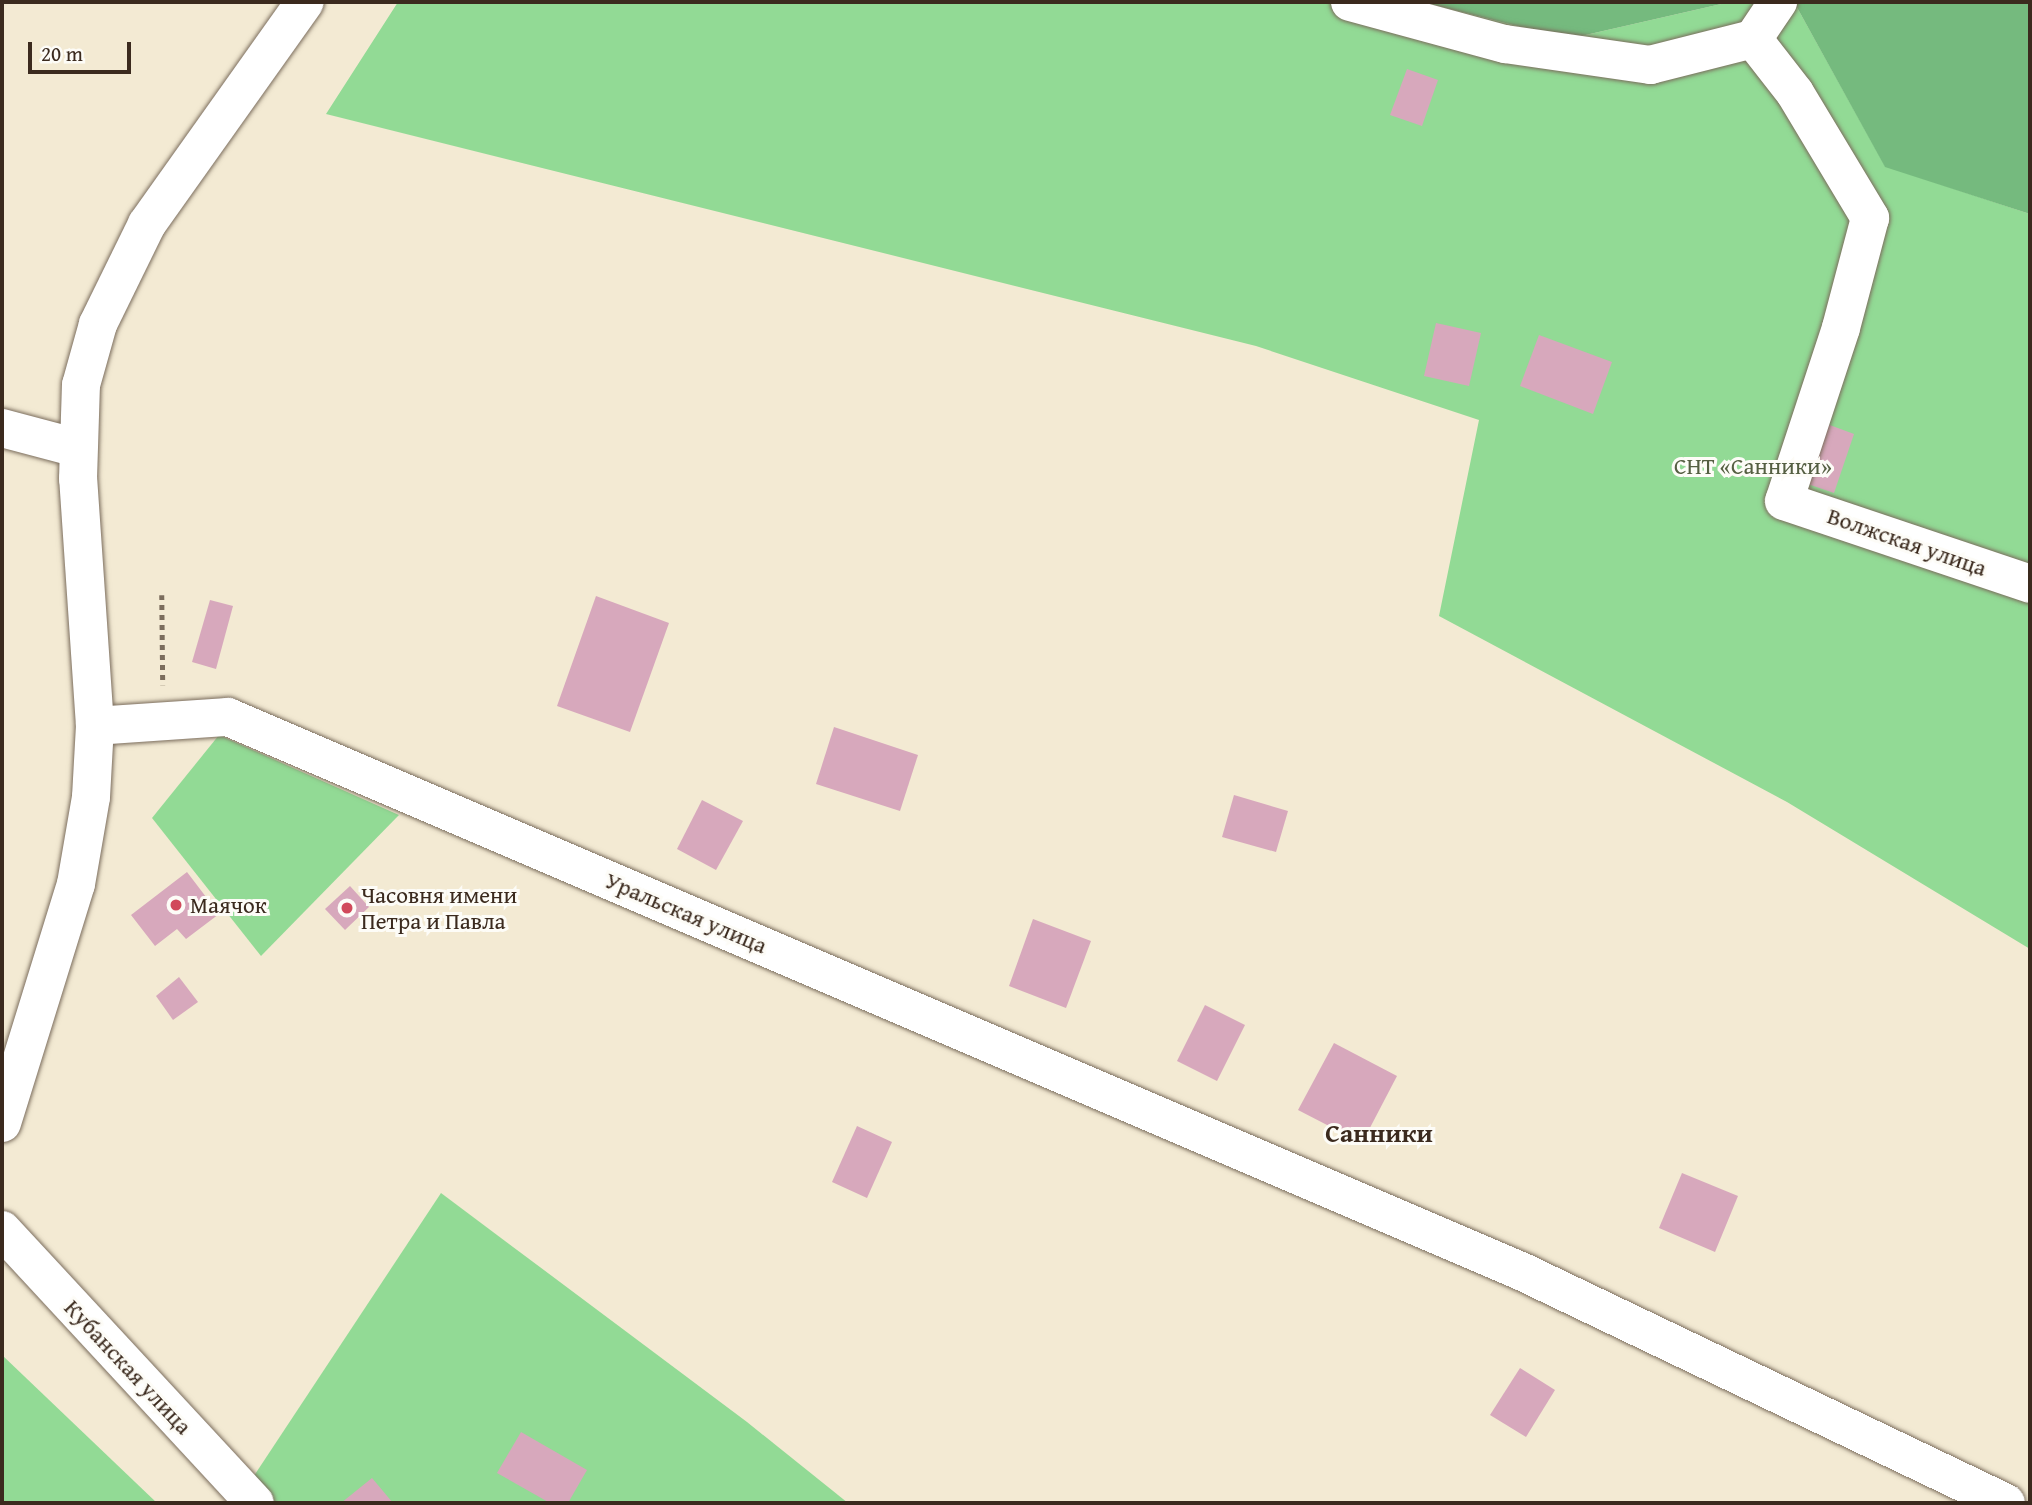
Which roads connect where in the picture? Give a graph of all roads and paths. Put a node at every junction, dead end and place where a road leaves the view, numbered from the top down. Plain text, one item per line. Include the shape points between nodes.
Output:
1 (305, 2) edge
2 (1350, 2) edge
3 (1778, 2) edge
4 (1753, 39) junction
5 (2, 428) edge
6 (78, 448) junction
7 (2030, 584) edge
8 (162, 595) dead end
9 (164, 721) junction
10 (95, 726) junction
11 (2, 1123) edge
12 (2, 1230) edge
13 (255, 1503) edge
14 (2006, 1503) edge

1 - 6 street via 147,224 98,324 81,385
2 - 4 street via 1505,44 1650,65
3 - 4 street
4 - 7 street, Волжская улица via 1795,93 1870,218 1784,500
5 - 6 street
6 - 10 street
8 - 9 path
9 - 10 street, Уральская улица
9 - 14 street, Уральская улица via 228,717 1525,1273
10 - 11 street via 91,797 76,884
12 - 13 street, Кубанская улица

